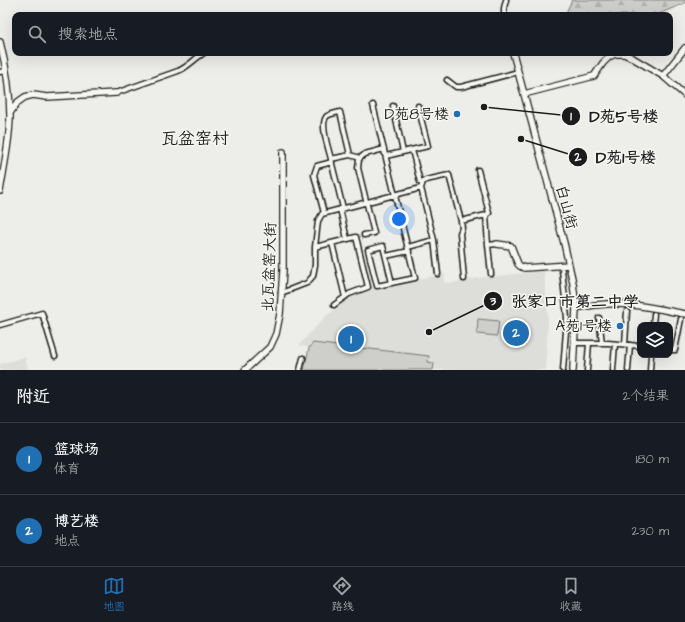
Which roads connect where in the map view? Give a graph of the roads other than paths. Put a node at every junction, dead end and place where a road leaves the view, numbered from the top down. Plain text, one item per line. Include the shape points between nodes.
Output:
1 (506, 0) edge
2 (504, 12) edge
3 (0, 45) edge
4 (685, 48) edge
5 (199, 56) edge
6 (514, 56) edge
7 (612, 56) edge
8 (629, 56) edge
9 (6, 71) junction
10 (0, 72) edge
11 (518, 72) junction
12 (663, 76) junction
13 (447, 80) dead end
14 (682, 90) edge
15 (116, 93) joint
16 (524, 94) junction
17 (685, 95) edge
18 (374, 105) dead end
19 (392, 106) dead end
20 (418, 106) dead end
21 (10, 113) junction
22 (384, 149) junction
23 (412, 150) junction
24 (283, 152) dead end
25 (403, 152) junction
26 (350, 155) junction
27 (386, 156) junction
28 (360, 158) junction
29 (331, 161) junction
30 (478, 170) dead end
31 (422, 186) junction
32 (0, 191) edge
33 (395, 195) junction
34 (367, 202) junction
35 (342, 209) junction
36 (324, 213) junction
37 (486, 215) junction
38 (461, 221) junction
39 (364, 236) dead end
40 (347, 239) junction
41 (434, 240) junction
42 (332, 243) junction
43 (497, 244) joint
44 (488, 245) junction
45 (315, 247) junction
46 (408, 249) junction
47 (386, 256) junction
48 (569, 265) junction
49 (562, 270) dead end
50 (438, 274) dead end
51 (491, 274) dead end
52 (464, 279) dead end
53 (392, 283) junction
54 (281, 293) junction
55 (345, 297) junction
56 (334, 305) dead end
57 (576, 308) junction
58 (627, 311) dead end
59 (654, 314) dead end
60 (683, 316) edge
61 (599, 318) dead end
62 (653, 322) edge
63 (0, 325) edge
64 (575, 343) junction
65 (589, 343) junction
66 (602, 343) junction
67 (615, 344) junction
68 (625, 344) junction
69 (630, 345) junction
70 (637, 346) edge
71 (673, 350) edge
72 (55, 356) dead end
73 (303, 358) dead end
74 (651, 358) edge
75 (245, 370) edge
76 (300, 370) edge
77 (563, 370) edge
78 (573, 370) edge
79 (587, 370) edge
80 (613, 370) edge
81 (628, 370) edge
82 (650, 370) edge

1 - 2 street
3 - 9 street
4 - 12 street
5 - 15 street via 178,72
6 - 11 street, 白山街
7 - 16 street via 603,63 594,76
8 - 12 street
9 - 10 street
9 - 21 street
11 - 13 street via 461,87
11 - 16 street, 白山街
12 - 14 street
14 - 17 street
15 - 21 street via 47,97 33,95 18,102
16 - 48 street, 白山街
18 - 22 street
19 - 25 street
20 - 23 street via 428,146
21 - 32 street
22 - 27 street
22 - 28 street
23 - 25 street
23 - 31 street
24 - 54 street, 北瓦盆窑大街
25 - 27 street
26 - 28 street
26 - 29 street
26 - 29 street via 340,112 328,115 323,125
27 - 33 street
28 - 34 street via 358,168
29 - 35 street
29 - 36 street via 317,166 314,175
30 - 37 street via 489,213
31 - 33 street
31 - 38 street via 426,180 449,175
31 - 41 street
33 - 34 street
33 - 46 street
34 - 35 street
34 - 39 street via 374,233
35 - 36 street
35 - 40 street
36 - 45 street via 319,217
37 - 38 street
37 - 44 street
38 - 52 street
40 - 42 street
40 - 55 street via 356,237 368,287
41 - 46 street
41 - 50 street
42 - 45 street
42 - 55 street
43 - 44 street
43 - 48 street via 511,246 518,264 524,268
44 - 51 street
45 - 54 street via 315,272 310,280
46 - 47 street
46 - 53 street via 415,278
47 - 53 street
47 - 53 street via 383,246 368,250 377,286
48 - 57 street, 白山街
49 - 77 street via 567,318
54 - 75 street, 北瓦盆窑大街 via 276,334 270,347
55 - 56 street
57 - 60 street via 601,304 634,305
57 - 64 street, 白山街
58 - 68 street
59 - 62 street
60 - 71 street
61 - 66 street
63 - 72 street via 42,314
64 - 65 street
64 - 78 street, 白山街
65 - 66 street
65 - 79 street
66 - 67 street
67 - 68 street
67 - 80 street
68 - 69 street
69 - 70 street
69 - 81 street
73 - 76 street
74 - 82 street

